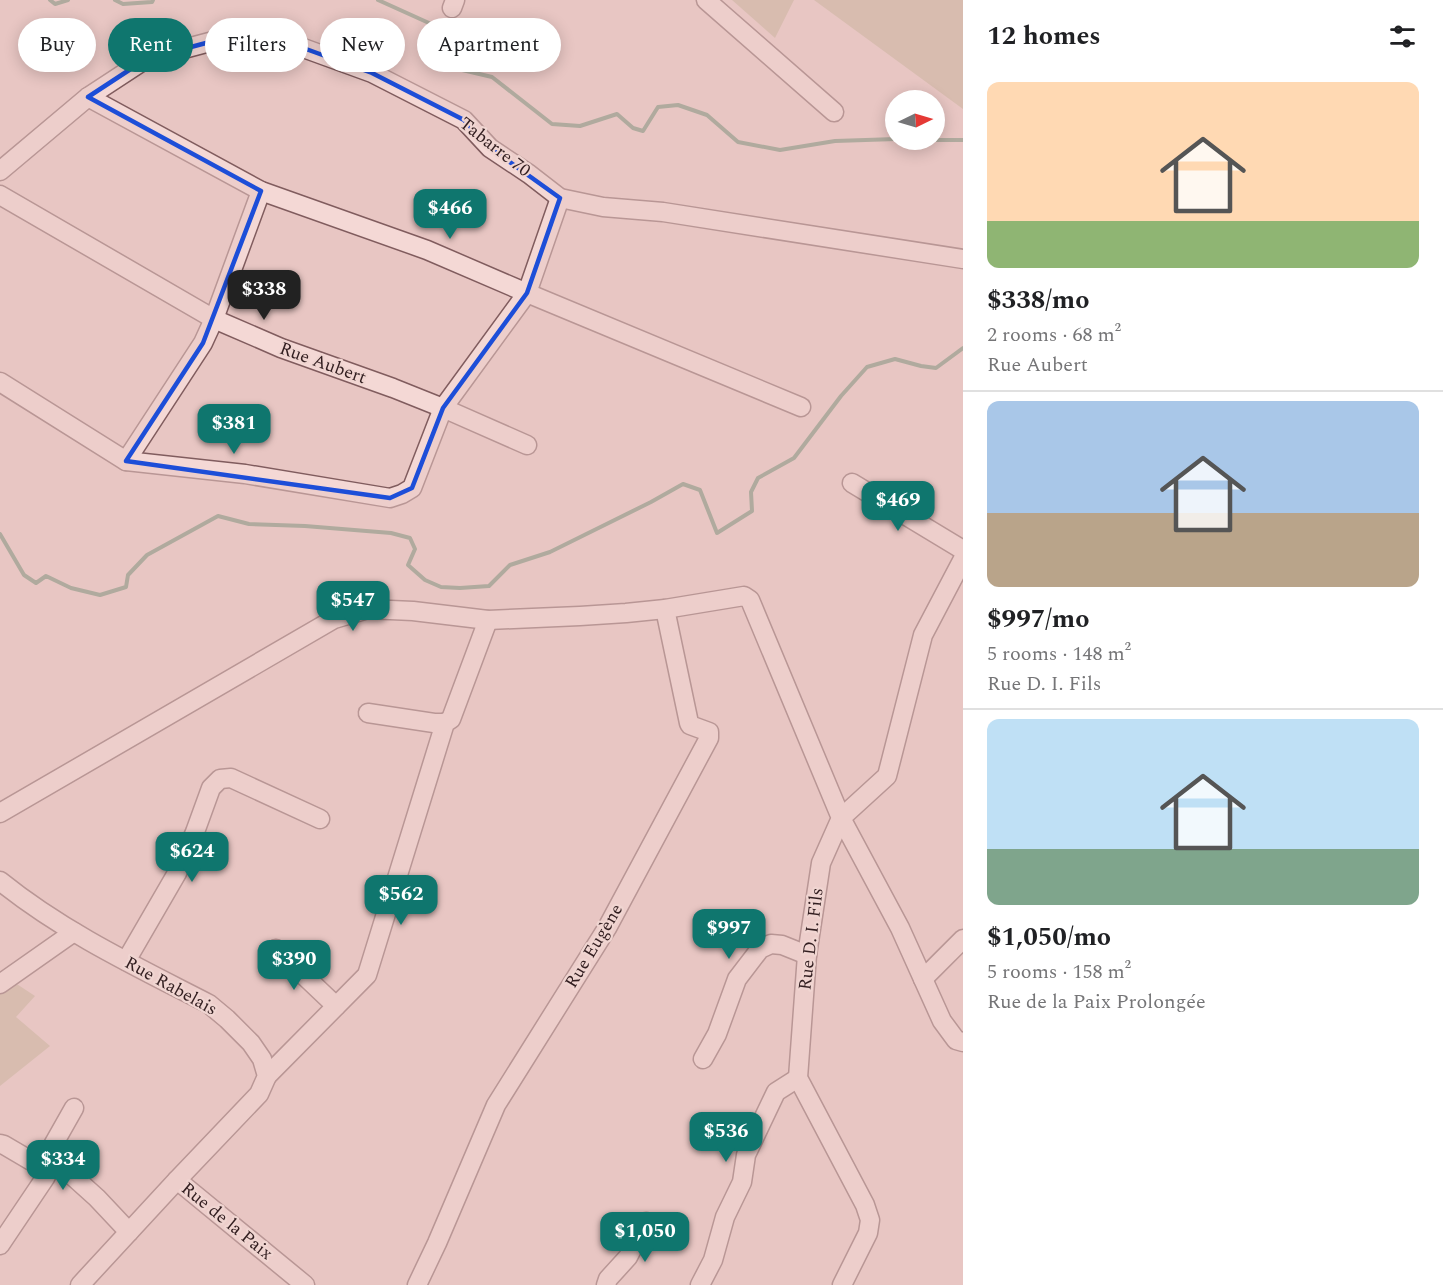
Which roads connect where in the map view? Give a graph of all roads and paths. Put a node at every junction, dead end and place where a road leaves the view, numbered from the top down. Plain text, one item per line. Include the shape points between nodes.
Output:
1 (706, 0) edge
2 (88, 97) junction
3 (834, 112) dead end
4 (0, 171) edge
5 (261, 191) junction
6 (0, 195) edge
7 (560, 198) junction
8 (963, 259) edge
9 (527, 294) junction
10 (214, 319) junction
11 (0, 382) edge
12 (801, 407) dead end
13 (443, 408) junction
14 (527, 445) dead end
15 (126, 460) junction
16 (852, 483) dead end
17 (963, 550) edge
18 (963, 560) edge
19 (665, 609) junction
20 (488, 620) junction
21 (368, 713) dead end
22 (445, 723) junction
23 (0, 813) edge
24 (841, 818) junction
25 (320, 819) dead end
26 (0, 881) edge
27 (74, 932) junction
28 (963, 939) edge
29 (276, 949) dead end
30 (807, 955) junction
31 (126, 961) junction
32 (923, 979) junction
33 (0, 984) edge
34 (336, 1006) junction
35 (963, 1042) edge
36 (703, 1059) dead end
37 (267, 1076) junction
38 (798, 1078) junction
39 (74, 1108) dead end
40 (0, 1144) edge
41 (48, 1165) junction
42 (177, 1180) junction
43 (646, 1221) dead end
44 (129, 1232) junction
45 (0, 1245) edge
46 (80, 1285) edge
47 (305, 1285) edge
48 (417, 1285) edge
49 (606, 1285) edge
50 (700, 1285) edge
51 (842, 1285) edge

1 - 3 street
2 - 4 street, Tabarre 70
2 - 5 street
2 - 7 street, Tabarre 70 via 146,59 221,39 294,45 372,73 464,120 490,148
5 - 9 street via 427,250
5 - 10 street
6 - 10 street, Rue Aubert
7 - 8 street, Tabarre 70
7 - 9 street
9 - 12 street
9 - 13 street
10 - 13 street, Rue Aubert
10 - 15 street via 203,343
11 - 15 street
13 - 14 street, Rue Aubert
13 - 15 street via 412,488 390,498 245,474
16 - 17 street
18 - 24 street via 923,635 887,776
19 - 20 street
19 - 24 street via 744,596 750,600
19 - 48 street, Rue Eugène via 688,723 709,732 709,738 607,928 496,1105
20 - 22 street via 451,719
20 - 23 street via 413,610 368,609 334,619
21 - 22 street
22 - 34 street via 367,975
24 - 30 street, Rue D. I. Fils via 821,863
24 - 32 street
25 - 31 street via 231,778 220,779 211,788 177,873
26 - 27 street, Rue Rabelais
27 - 31 street, Rue Rabelais
27 - 33 street
28 - 32 street
29 - 34 street
30 - 36 street via 782,945 760,949 737,980
30 - 38 street, Rue D. I. Fils
31 - 37 street, Rue Rabelais via 209,1004 227,1018 251,1043
32 - 35 street via 942,1022 956,1040
34 - 37 street
37 - 42 street via 259,1094
38 - 50 street via 776,1092 746,1155 742,1182
38 - 51 street via 870,1220 868,1233
39 - 41 street via 48,1154
40 - 41 street via 33,1162
41 - 44 street via 67,1171
41 - 45 street via 45,1178
42 - 44 street
42 - 47 street, Rue de la Paix
43 - 49 street via 628,1257
44 - 46 street

